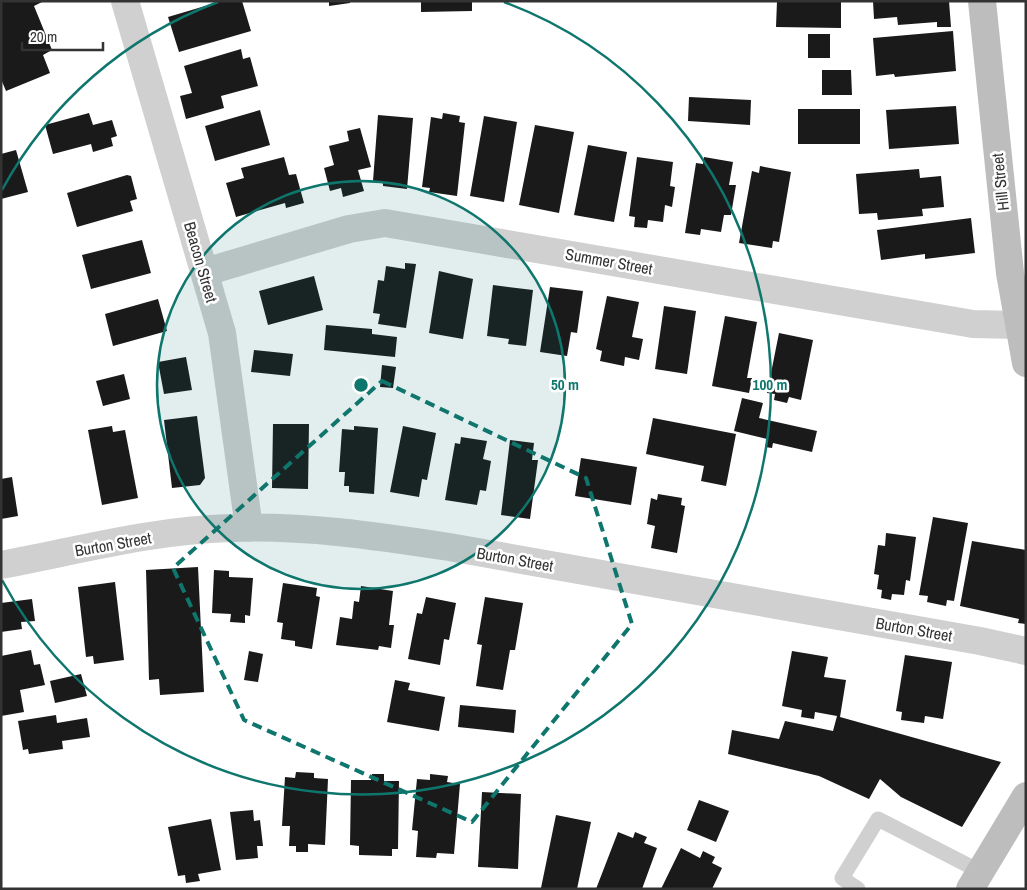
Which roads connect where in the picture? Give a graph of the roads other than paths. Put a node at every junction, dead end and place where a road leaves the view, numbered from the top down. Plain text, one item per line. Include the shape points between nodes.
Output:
1 (125, 1) edge
2 (982, 1) edge
3 (204, 272) junction
4 (1018, 325) junction
5 (1026, 363) edge
6 (249, 528) junction
7 (1, 565) edge
8 (1026, 651) edge
9 (1026, 796) edge
10 (975, 880) edge
11 (858, 889) edge

1 - 3 street, Beacon Street
2 - 4 street, Hill Street
3 - 4 street, Summer Street via 349,229 385,223 973,324
3 - 6 street, Beacon Street via 226,347
4 - 5 street, Hill Street
6 - 7 street, Burton Street via 170,534
6 - 8 street, Burton Street via 335,532 449,547
9 - 10 street
10 - 11 lane via 878,819 842,878

